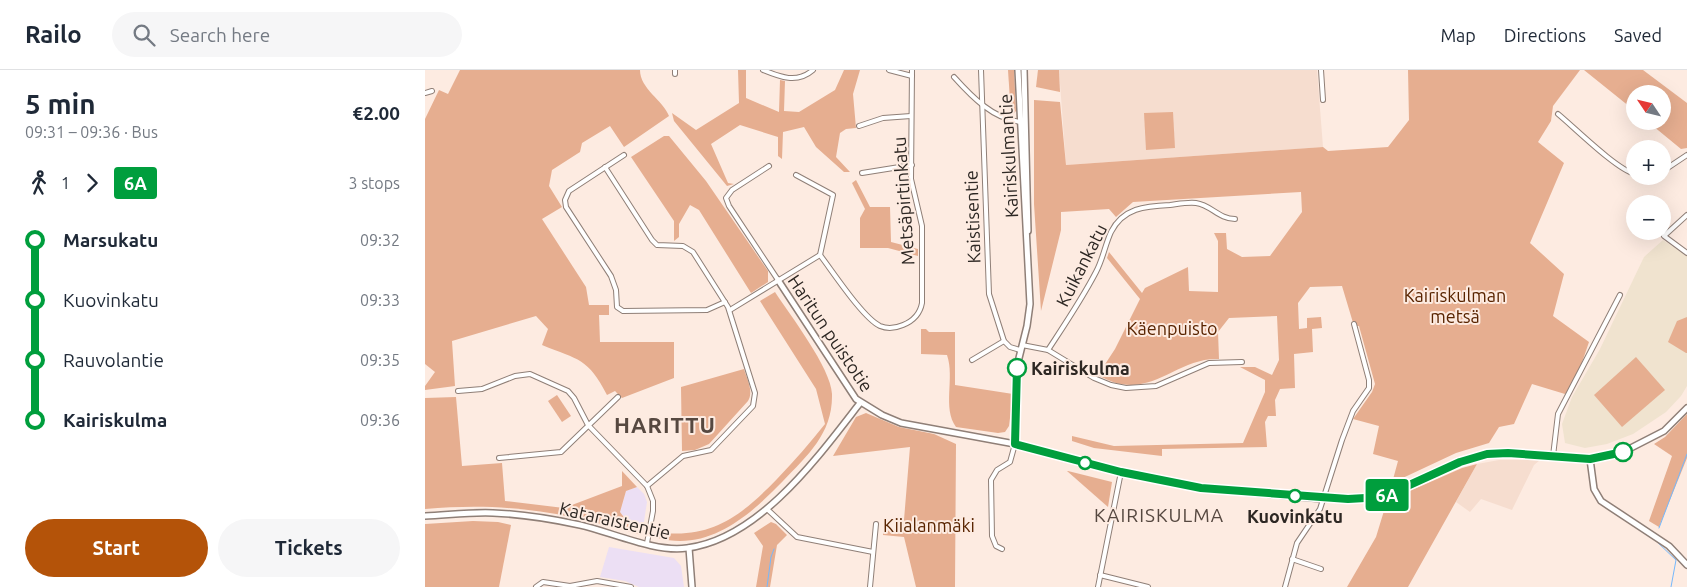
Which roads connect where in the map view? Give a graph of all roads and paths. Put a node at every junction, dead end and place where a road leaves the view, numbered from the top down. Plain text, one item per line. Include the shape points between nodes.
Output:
1 (763, 70) edge
2 (813, 70) edge
3 (889, 70) edge
4 (912, 70) edge
5 (981, 70) edge
6 (1018, 70) edge
7 (1024, 70) edge
8 (1321, 70) edge
9 (911, 76) junction
10 (954, 78) dead end
11 (431, 91) dead end
12 (425, 93) edge
13 (1323, 100) dead end
14 (982, 105) junction
15 (1558, 114) dead end
16 (911, 116) junction
17 (1022, 122) junction
18 (859, 126) dead end
19 (623, 155) dead end
20 (1687, 156) edge
21 (912, 165) junction
22 (769, 166) dead end
23 (1671, 166) edge
24 (605, 167) junction
25 (1626, 170) edge
26 (861, 172) dead end
27 (796, 175) dead end
28 (1687, 215) edge
29 (1235, 219) dead end
30 (1687, 253) edge
31 (820, 255) junction
32 (778, 280) junction
33 (1620, 295) dead end
34 (725, 302) junction
35 (729, 309) junction
36 (1354, 324) dead end
37 (1003, 341) junction
38 (1021, 348) junction
39 (1048, 350) junction
40 (972, 360) dead end
41 (1242, 362) dead end
42 (458, 390) dead end
43 (617, 397) dead end
44 (861, 403) junction
45 (1687, 408) edge
46 (588, 425) junction
47 (1015, 444) junction
48 (1553, 456) junction
49 (499, 458) dead end
50 (1590, 459) junction
51 (1121, 472) junction
52 (647, 486) junction
53 (1323, 499) junction
54 (767, 509) junction
55 (425, 516) edge
56 (876, 524) dead end
57 (647, 543) junction
58 (689, 548) junction
59 (1001, 549) dead end
60 (873, 552) junction
61 (1292, 559) junction
62 (1687, 565) edge
63 (1321, 569) dead end
64 (1100, 575) junction
65 (537, 587) edge
66 (631, 587) edge
67 (692, 587) edge
68 (870, 587) edge
69 (1097, 587) edge
70 (1148, 587) edge
71 (1285, 587) edge

1 - 2 street via 793,78 803,77
3 - 9 street
4 - 9 street, Metsäpirtinkatu
5 - 14 street, Kaistisentie
6 - 17 street, Kairiskulmantie
7 - 17 street, Kairiskulmantie
8 - 13 street
9 - 16 street, Metsäpirtinkatu
10 - 14 street
11 - 12 street
14 - 17 street
14 - 37 street, Kaistisentie via 989,294
15 - 25 street
16 - 18 street via 883,118
16 - 21 street, Metsäpirtinkatu
17 - 38 street, Kairiskulmantie via 1028,201 1030,304
19 - 24 street
20 - 23 street
21 - 26 street
21 - 31 street, Metsäpirtinkatu via 912,188 922,226 922,303 915,318 895,327 876,324
22 - 32 street, Haritun puistotie via 727,194 729,206
24 - 34 street via 652,240 657,245 683,246 693,252
24 - 34 street via 569,191 565,200 566,207 611,276 617,308 623,311 707,310
27 - 31 street via 833,195
28 - 30 street via 1664,236
29 - 39 street, Kuikankatu via 1221,217 1196,203 1149,205 1125,215 1111,233 1098,268 1081,299
31 - 32 street
32 - 35 street
32 - 44 street, Haritun puistotie via 837,372
33 - 48 street via 1558,414
34 - 35 street
35 - 52 street via 755,393 753,406 711,450 683,456
36 - 53 street via 1369,388 1353,411
37 - 38 street via 1010,347
37 - 40 street
38 - 39 street
38 - 47 street, Kairiskulmantie via 1017,366
39 - 41 street via 1094,378 1127,388 1156,386 1209,363
42 - 46 street via 482,389 515,376 530,374 568,391
43 - 46 street
44 - 47 street, Haritun puistotie via 901,423
44 - 54 street, Kataraistentie via 829,444
45 - 50 street, Haritun puistotie via 1664,431 1648,441 1623,452
46 - 49 street via 557,453
46 - 52 street
47 - 51 street, Haritun puistotie
47 - 59 street via 1010,462 997,470 991,480 992,536
48 - 50 street, Haritun puistotie
48 - 53 street, Haritun puistotie via 1487,454 1460,462 1383,497
50 - 62 street via 1594,489 1601,501 1669,546
51 - 53 street, Haritun puistotie via 1201,488
51 - 64 street
52 - 57 street via 653,511
53 - 61 street via 1316,517 1300,536
54 - 58 street, Kataraistentie via 734,533
54 - 60 street via 797,538
55 - 57 street, Kataraistentie via 492,513 538,518
56 - 60 street
57 - 58 street, Kataraistentie
58 - 67 street
60 - 68 street
61 - 63 street
61 - 71 street
64 - 69 street
64 - 70 street
65 - 66 street via 543,582 570,586 597,581

